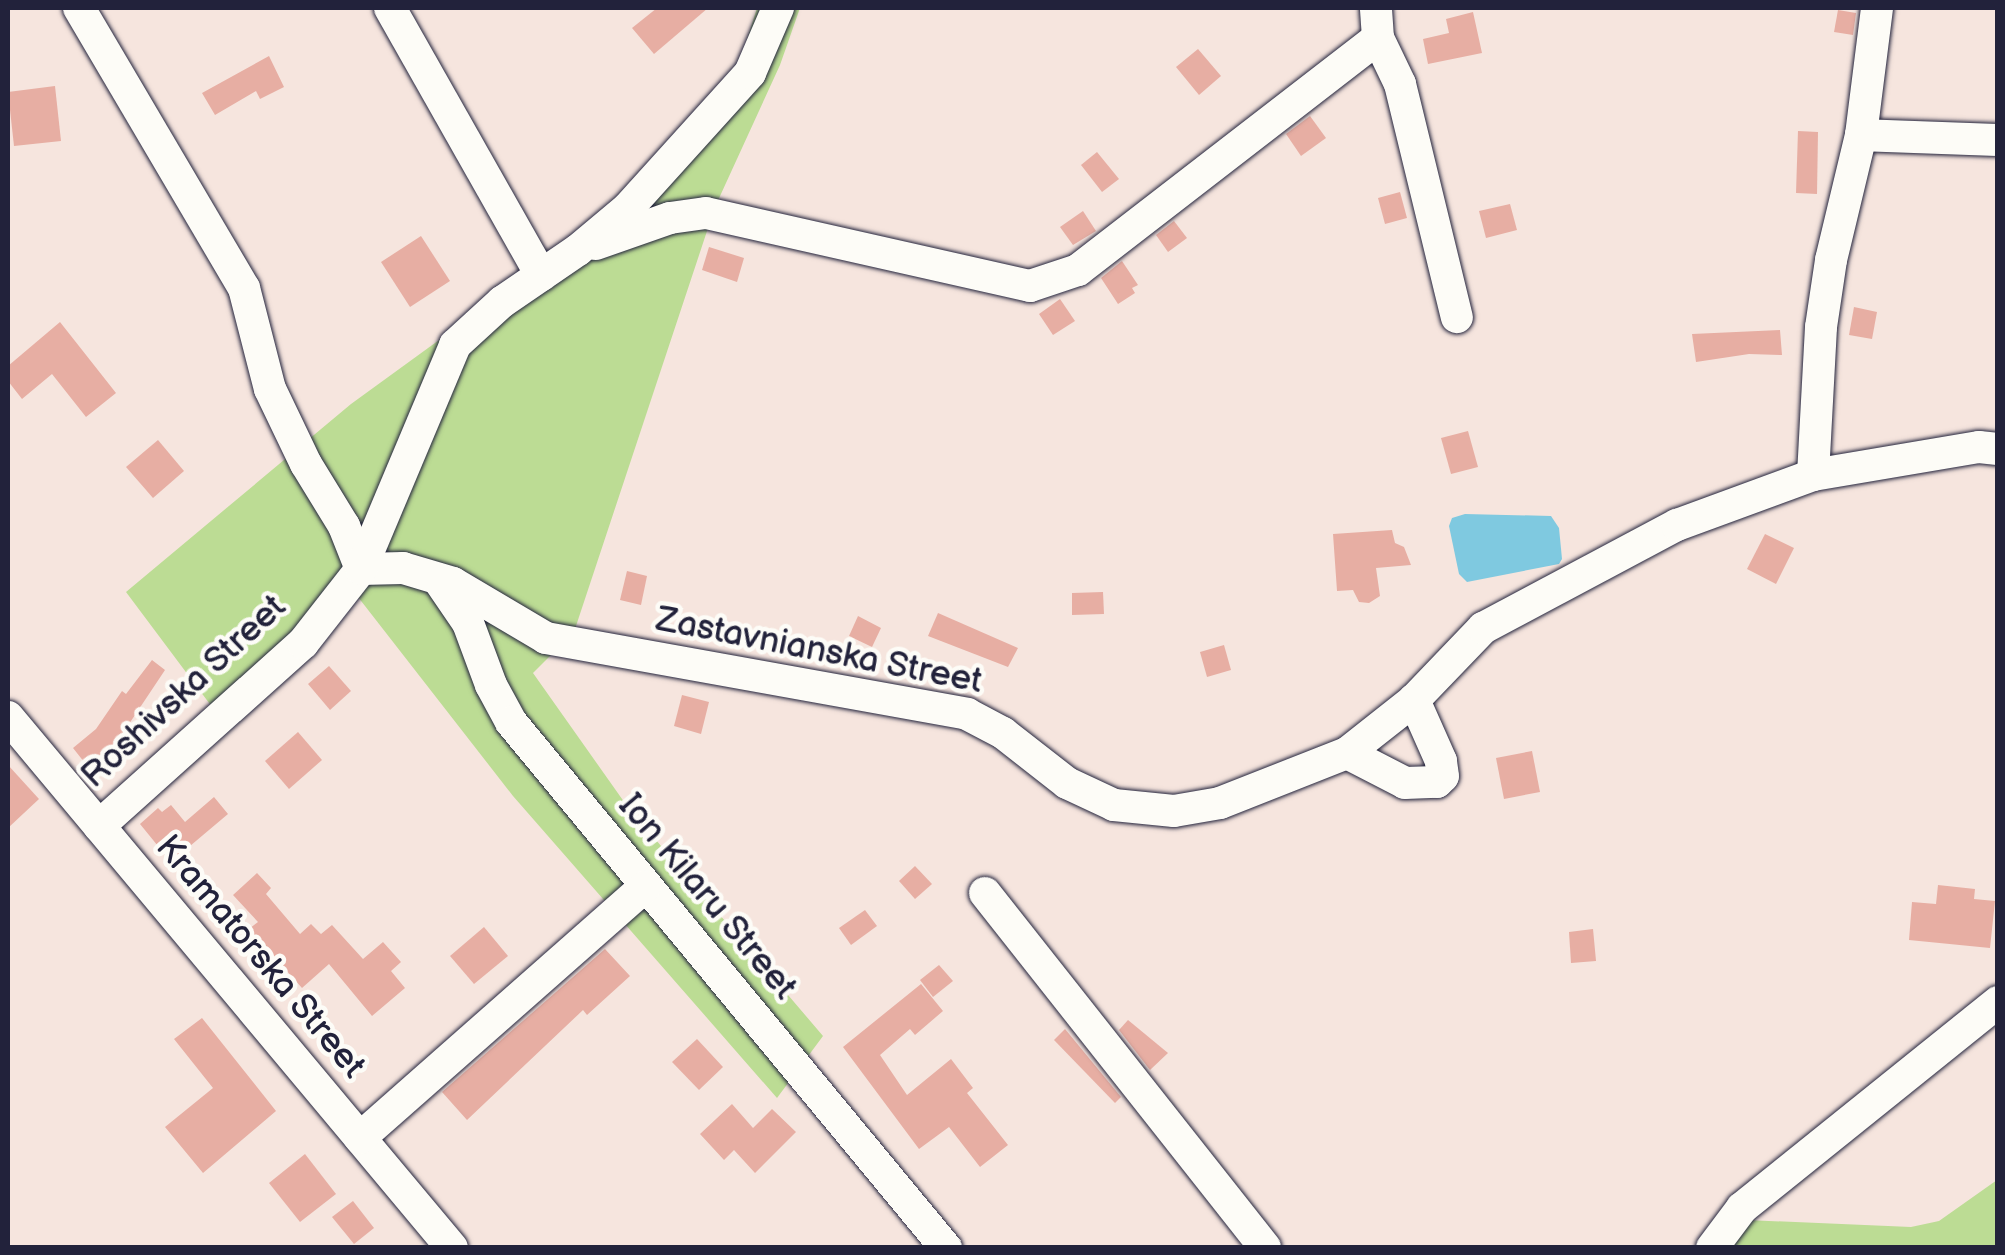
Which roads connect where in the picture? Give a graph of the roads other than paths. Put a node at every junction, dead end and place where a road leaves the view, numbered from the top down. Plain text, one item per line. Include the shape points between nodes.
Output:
1 (79, 8) edge
2 (390, 8) edge
3 (778, 8) edge
4 (1877, 8) edge
5 (1377, 23) edge
6 (1860, 135) junction
7 (1995, 140) dead end
8 (578, 250) junction
9 (542, 275) junction
10 (1457, 317) dead end
11 (1998, 449) edge
12 (1812, 476) junction
13 (361, 569) junction
14 (438, 579) junction
15 (1414, 700) junction
16 (10, 724) edge
17 (1347, 753) junction
18 (98, 826) junction
19 (645, 888) junction
20 (984, 893) dead end
21 (1998, 1002) edge
22 (360, 1138) junction
23 (452, 1248) edge
24 (946, 1248) edge
25 (1266, 1248) edge
26 (1712, 1248) edge

1 - 13 street via 244,288 270,389
2 - 9 street
3 - 8 street via 750,73 723,106 628,208
4 - 6 street
5 - 8 street via 1078,270 1030,286 706,213 670,218
5 - 10 street via 1400,84
6 - 7 street
6 - 12 street via 1826,293
8 - 9 street
9 - 13 street via 454,345
11 - 12 street, Zastavnianska Street
12 - 15 street, Zastavnianska Street via 1677,525 1482,628
13 - 14 street, Zastavnianska Street via 403,568
13 - 18 street, Roshivska Street via 303,643
14 - 17 street, Zastavnianska Street via 546,638 967,714 1067,783 1114,805 1174,810 1220,803
14 - 19 street, Ion Kilaru Street via 468,623 510,722
15 - 17 street, Zastavnianska Street
15 - 17 street via 1441,762 1437,782 1405,783
16 - 18 street, Kramatorska Street
18 - 22 street, Kramatorska Street
19 - 22 street
19 - 24 street, Ion Kilaru Street
20 - 25 street
21 - 26 street via 1742,1208
22 - 23 street, Kramatorska Street

